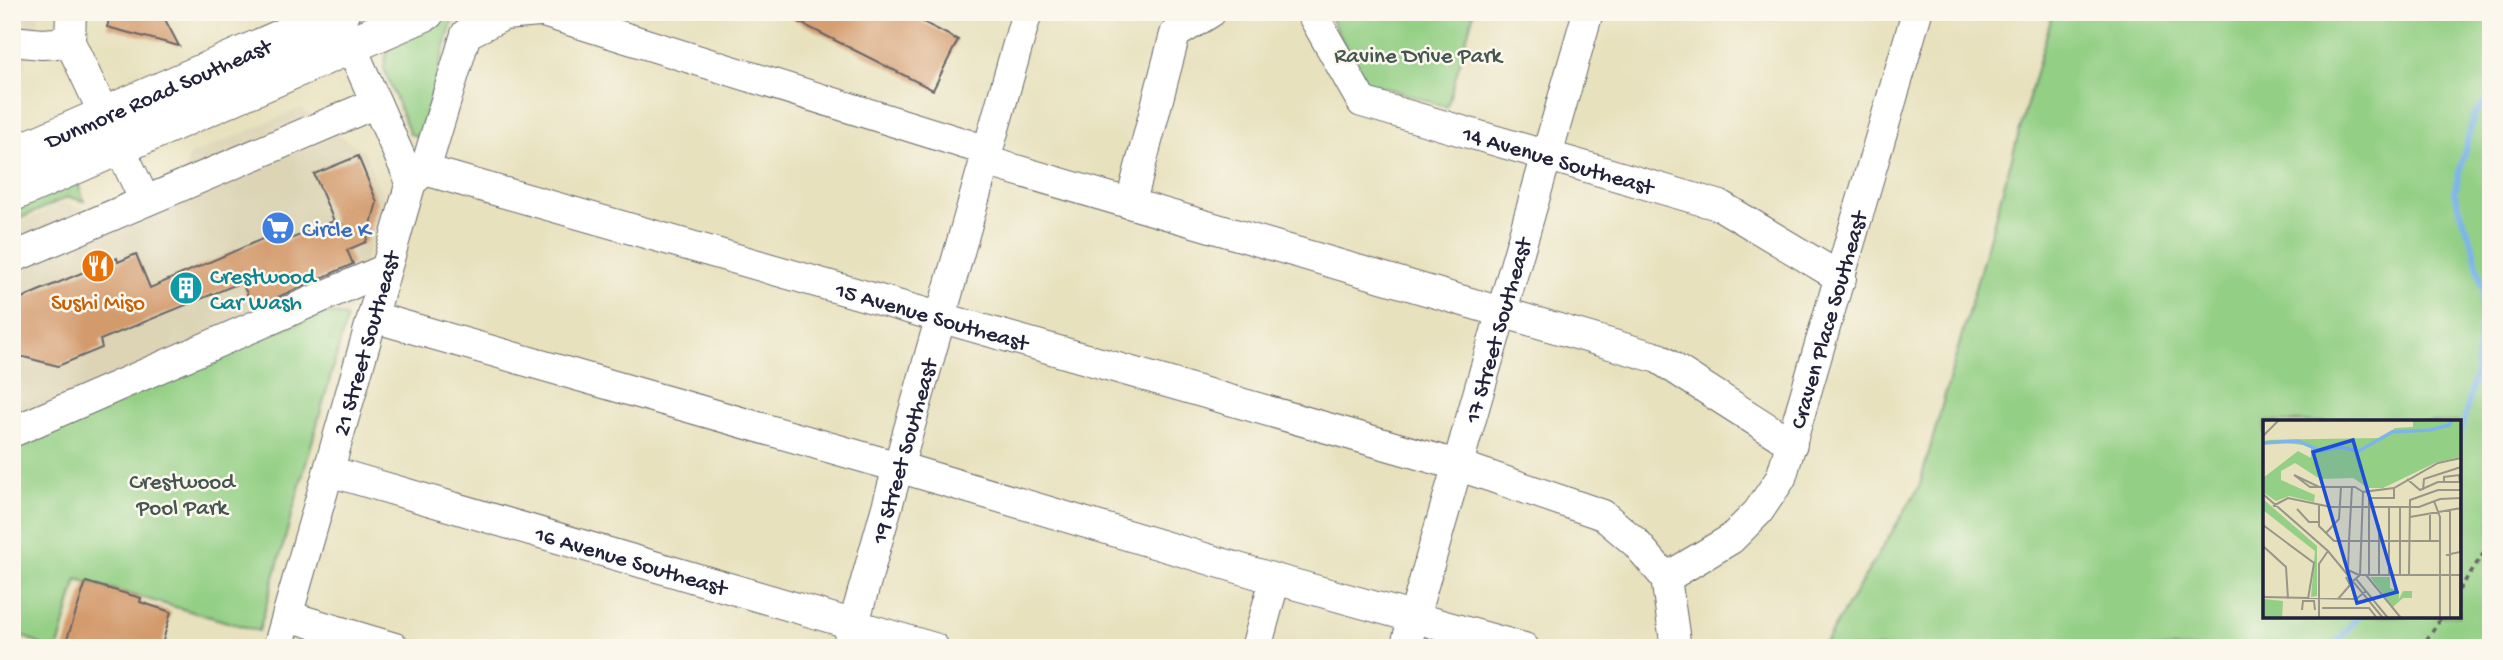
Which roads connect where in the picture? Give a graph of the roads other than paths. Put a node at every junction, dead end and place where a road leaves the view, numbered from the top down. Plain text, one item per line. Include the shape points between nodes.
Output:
1 (71, 12) edge
2 (426, 12) edge
3 (542, 12) edge
4 (1027, 12) edge
5 (1211, 12) edge
6 (1311, 12) edge
7 (1588, 12) edge
8 (1917, 12) edge
9 (346, 29) edge
10 (12, 41) edge
11 (69, 42) junction
12 (376, 103) junction
13 (112, 133) junction
14 (1545, 155) junction
15 (12, 156) edge
16 (986, 156) junction
17 (418, 176) junction
18 (12, 193) edge
19 (145, 201) junction
20 (1131, 202) junction
21 (12, 258) edge
22 (386, 269) junction
23 (1840, 278) junction
24 (1501, 311) junction
25 (373, 317) junction
26 (940, 317) junction
27 (12, 432) edge
28 (1792, 444) junction
29 (1457, 465) junction
30 (898, 467) junction
31 (329, 471) junction
32 (1666, 578) junction
33 (1275, 579) junction
34 (288, 616) junction
35 (1414, 618) junction
36 (850, 636) edge
37 (278, 648) edge
38 (396, 648) edge
39 (934, 648) edge
40 (1256, 648) edge
41 (1405, 648) edge
42 (1524, 648) edge
43 (1676, 648) edge

1 - 11 street
2 - 9 main road, Dunmore Road Southeast
3 - 16 street
3 - 17 street, 21 Street Southeast via 503,15 466,34
4 - 16 street, 19 Street Southeast
5 - 20 street via 1175,34
6 - 14 street, 14 Avenue Southeast via 1362,102
7 - 14 street, 17 Street Southeast
8 - 23 street, Craven Place Southeast
9 - 12 street
9 - 13 main road, Dunmore Road Southeast
10 - 11 street
11 - 13 street
12 - 17 street
12 - 19 street
13 - 15 main road, Dunmore Road Southeast
13 - 18 main road, Dunmore Road Southeast
13 - 19 street, Dunmore Road Southeast
14 - 23 street, 14 Avenue Southeast via 1721,206
14 - 24 street, 17 Street Southeast
16 - 20 street
16 - 26 street, 19 Street Southeast
17 - 22 street, 21 Street Southeast
17 - 26 street, 15 Avenue Southeast
19 - 21 street
20 - 24 street
22 - 25 street, 21 Street Southeast
22 - 27 street
23 - 28 street, Craven Place Southeast
24 - 28 street via 1658,358
24 - 29 street, 17 Street Southeast
25 - 30 street
25 - 31 street, 21 Street Southeast
26 - 29 street, 15 Avenue Southeast
26 - 30 street, 19 Street Southeast
28 - 32 street, Craven Place Southeast via 1781,478 1758,512 1731,539
29 - 32 street, 15 Avenue Southeast via 1603,516 1636,543
29 - 35 street, 17 Street Southeast
30 - 33 street
30 - 36 street, 19 Street Southeast
31 - 34 street, 21 Street Southeast
31 - 36 street, 16 Avenue Southeast
32 - 43 street
33 - 35 street
33 - 40 street
34 - 37 street, 21 Street Southeast
34 - 38 street
35 - 41 street, 17 Street Southeast
35 - 42 street
36 - 39 street, 16 Avenue Southeast

